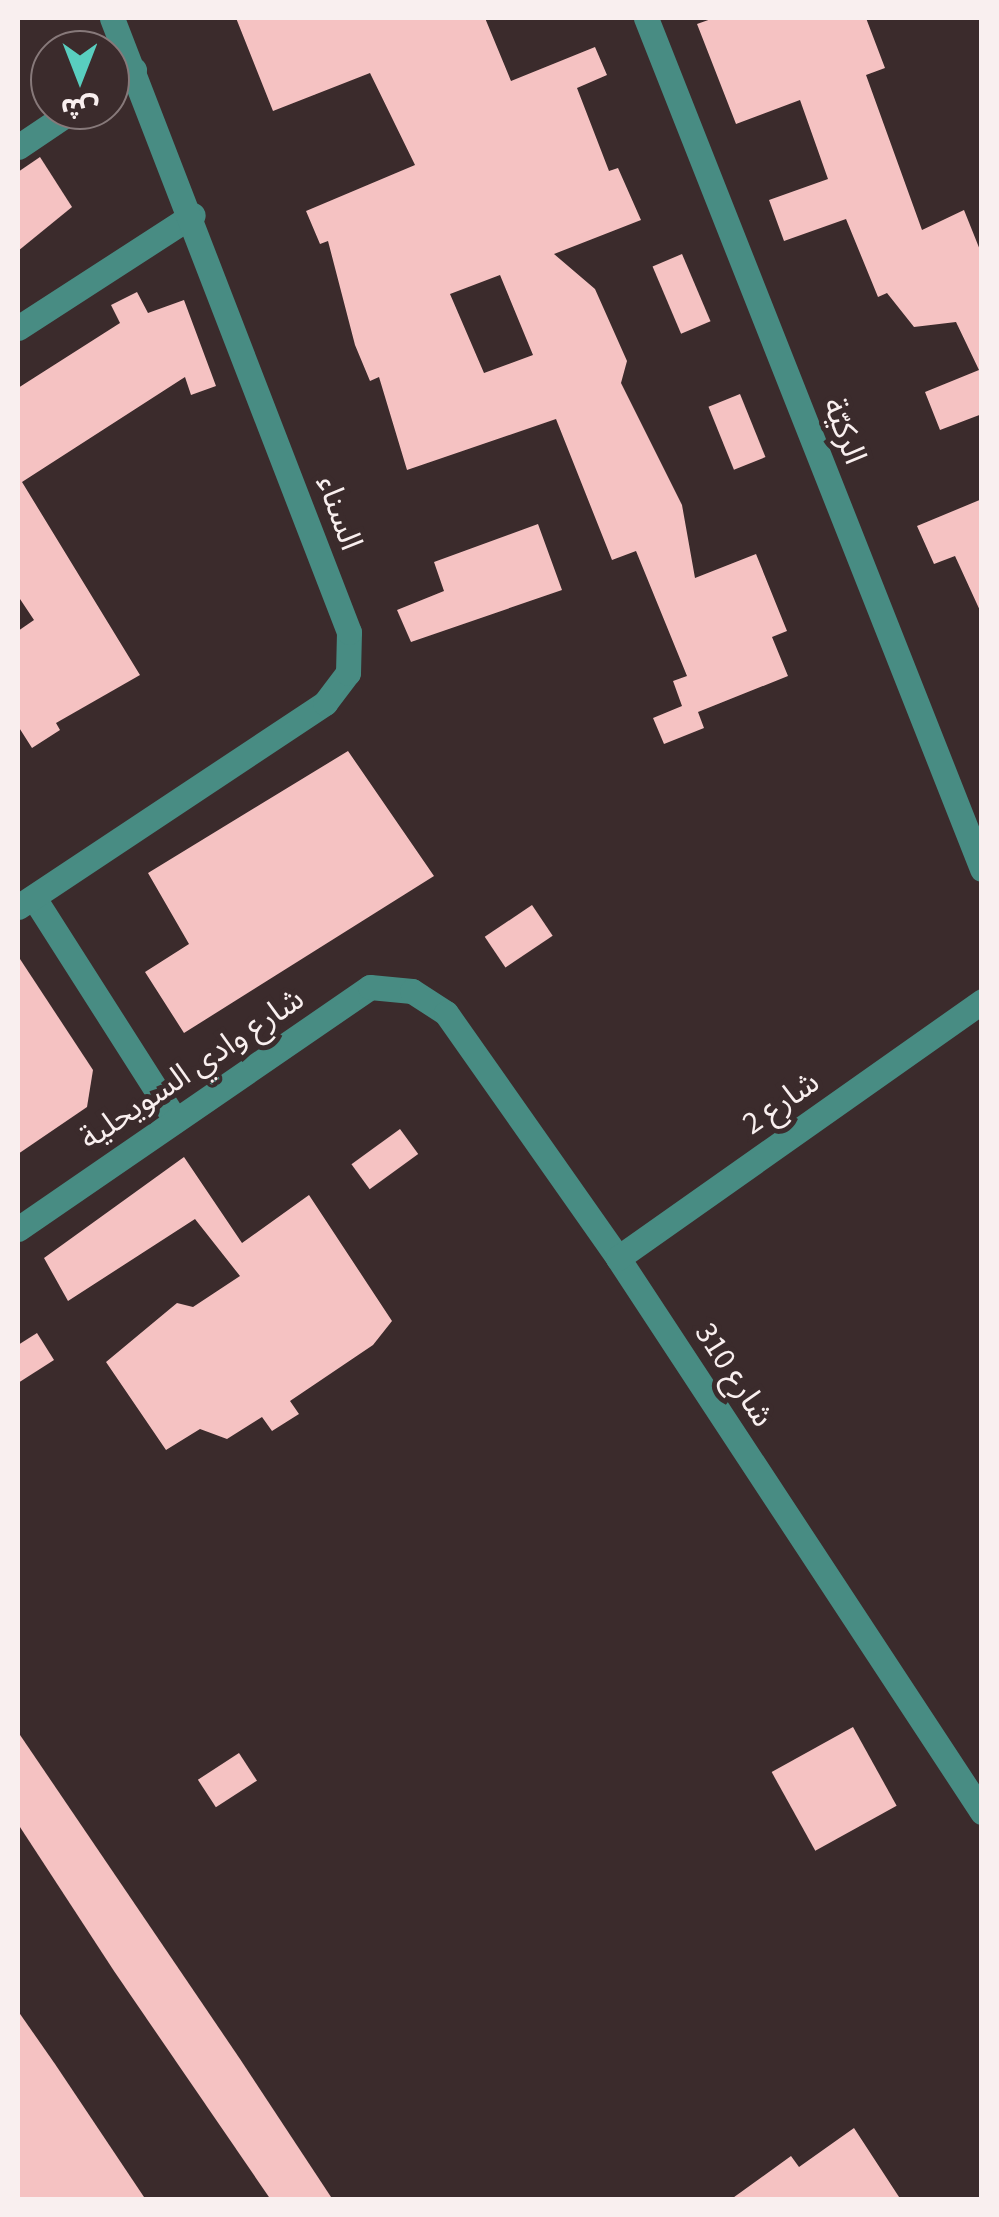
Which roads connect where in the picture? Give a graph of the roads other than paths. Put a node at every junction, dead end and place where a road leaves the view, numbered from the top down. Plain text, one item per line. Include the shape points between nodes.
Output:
1 (112, 18) edge
2 (646, 18) edge
3 (134, 70) junction
4 (130, 73) edge
5 (43, 130) edge
6 (18, 147) edge
7 (193, 215) junction
8 (18, 328) edge
9 (982, 869) edge
10 (26, 902) edge
11 (412, 991) joint
12 (982, 1001) edge
13 (176, 1119) junction
14 (18, 1229) edge
15 (618, 1258) junction
16 (982, 1812) edge

1 - 3 street, السناء
2 - 9 street, الركيّة
3 - 4 street
3 - 7 street, السناء
5 - 6 street
7 - 8 street
7 - 10 street, السناء via 349,632 348,673 325,703
10 - 13 street, السناء
11 - 13 street, شارع وادي السويحلية via 370,988
11 - 15 street, شارع 310 via 446,1013
12 - 15 street, شارع 2
13 - 14 street, شارع وادي السويحلية
15 - 16 street, شارع 310

